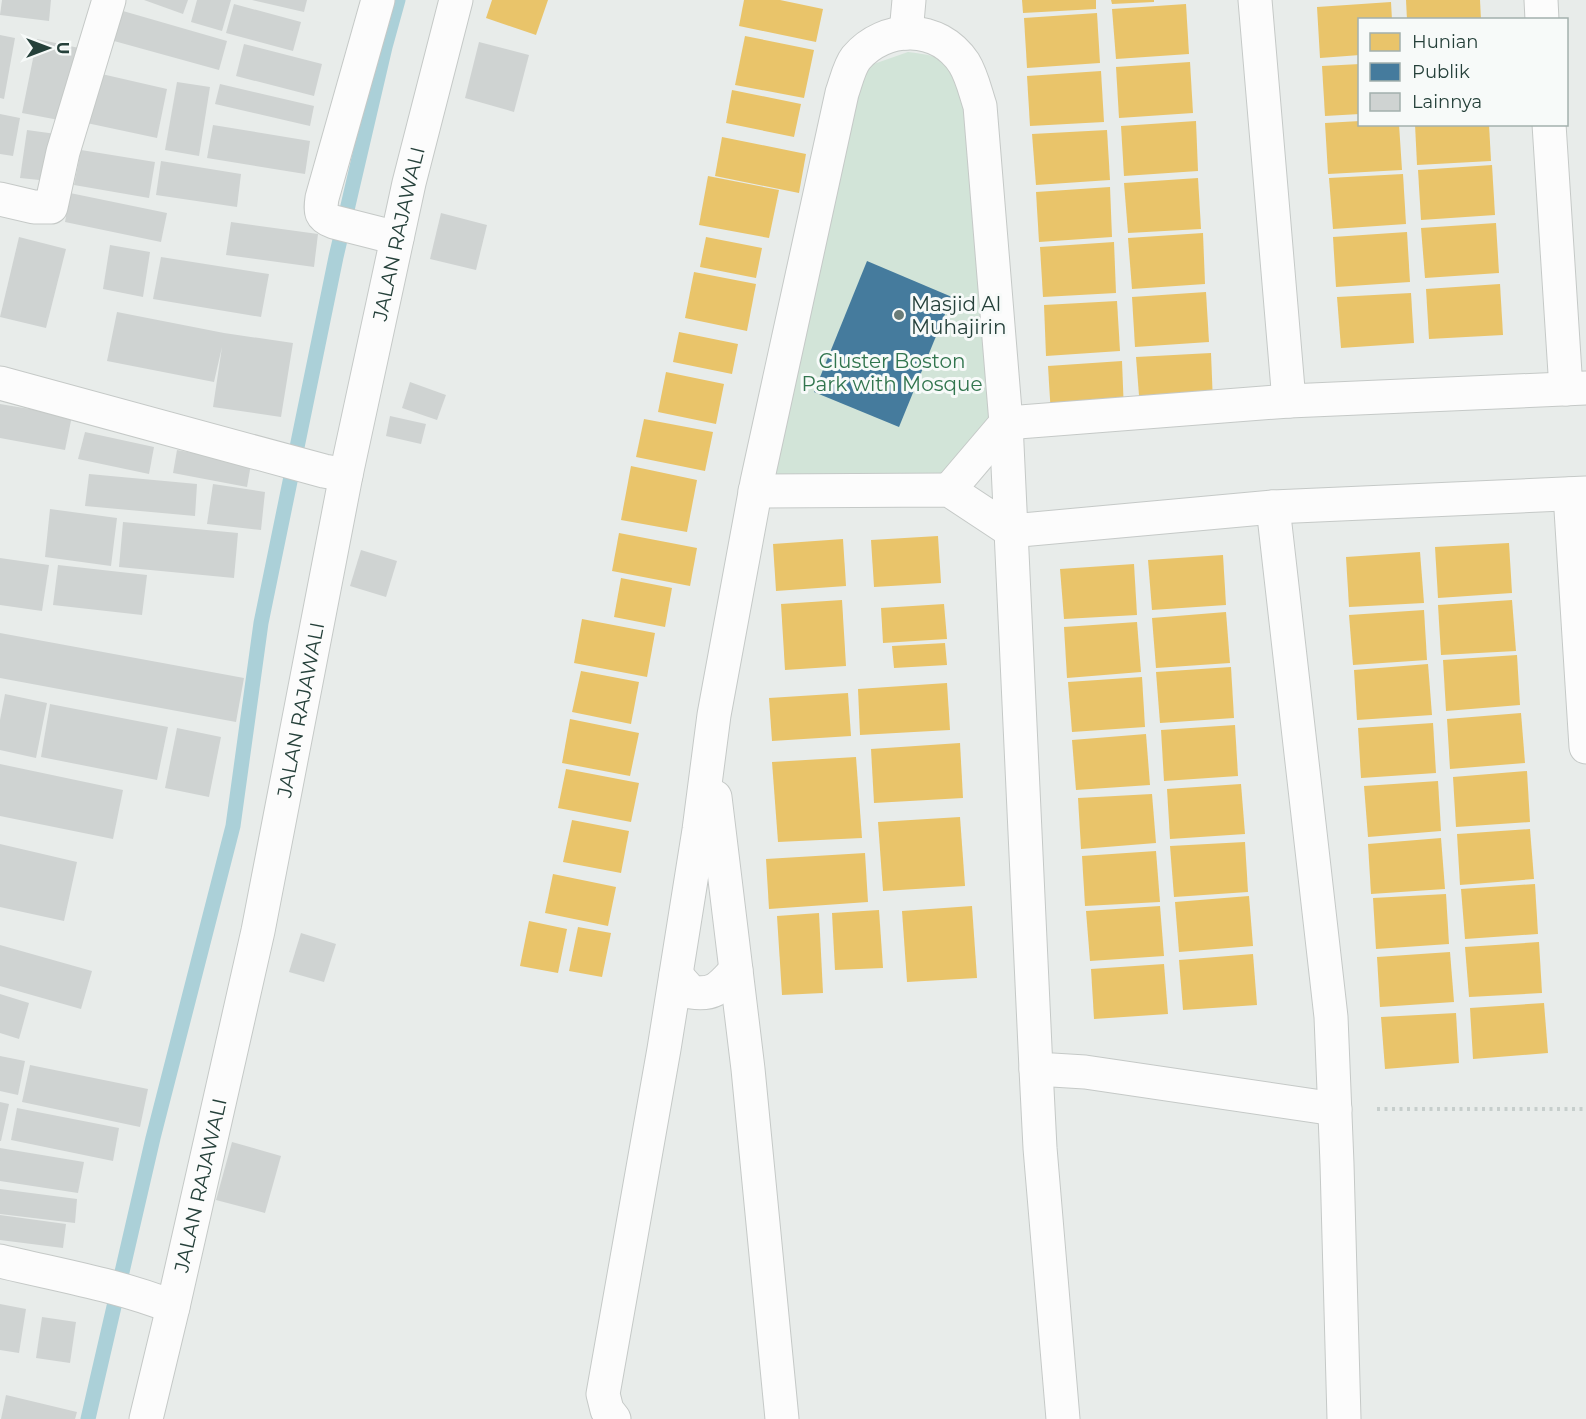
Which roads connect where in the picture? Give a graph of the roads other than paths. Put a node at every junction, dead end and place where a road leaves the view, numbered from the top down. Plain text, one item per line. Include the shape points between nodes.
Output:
1 (109, 0) edge
2 (378, 0) edge
3 (456, 0) edge
4 (909, 0) edge
5 (1255, 0) edge
6 (1541, 0) edge
7 (1542, 18) edge
8 (906, 33) junction
9 (1549, 126) edge
10 (0, 199) edge
11 (397, 238) junction
12 (0, 383) edge
13 (1576, 388) edge
14 (1289, 401) junction
15 (1006, 423) junction
16 (335, 473) junction
17 (949, 490) junction
18 (755, 491) junction
19 (1578, 493) edge
20 (1273, 507) junction
21 (1011, 531) junction
22 (1586, 747) edge
23 (709, 750) junction
24 (736, 970) junction
25 (676, 975) junction
26 (1036, 1069) junction
27 (1335, 1109) junction
28 (0, 1261) edge
29 (163, 1303) junction
30 (146, 1419) edge
31 (614, 1419) edge
32 (782, 1419) edge
33 (1063, 1419) edge
34 (1344, 1419) edge

1 - 10 street via 63,152 51,207
2 - 11 street via 321,198 321,215
3 - 11 street, JALAN RAJAWALI
4 - 8 street
5 - 14 street
6 - 7 street
8 - 15 street via 932,35 948,46 971,75 980,106
8 - 18 street via 870,44 854,61 842,93
9 - 13 street
11 - 16 street, JALAN RAJAWALI
12 - 16 street
13 - 14 street
14 - 15 street
15 - 17 street
15 - 21 street
16 - 29 street, JALAN RAJAWALI via 258,931
17 - 18 street
17 - 21 street
18 - 23 street
19 - 20 street
19 - 22 street
20 - 21 street
20 - 27 street via 1331,1017
21 - 26 street
23 - 24 street
23 - 25 street
24 - 25 street via 716,990 707,993 691,992
24 - 32 street
25 - 31 street via 603,1394
26 - 27 street via 1085,1072
26 - 33 street
27 - 34 street
28 - 29 street
29 - 30 street, JALAN RAJAWALI

